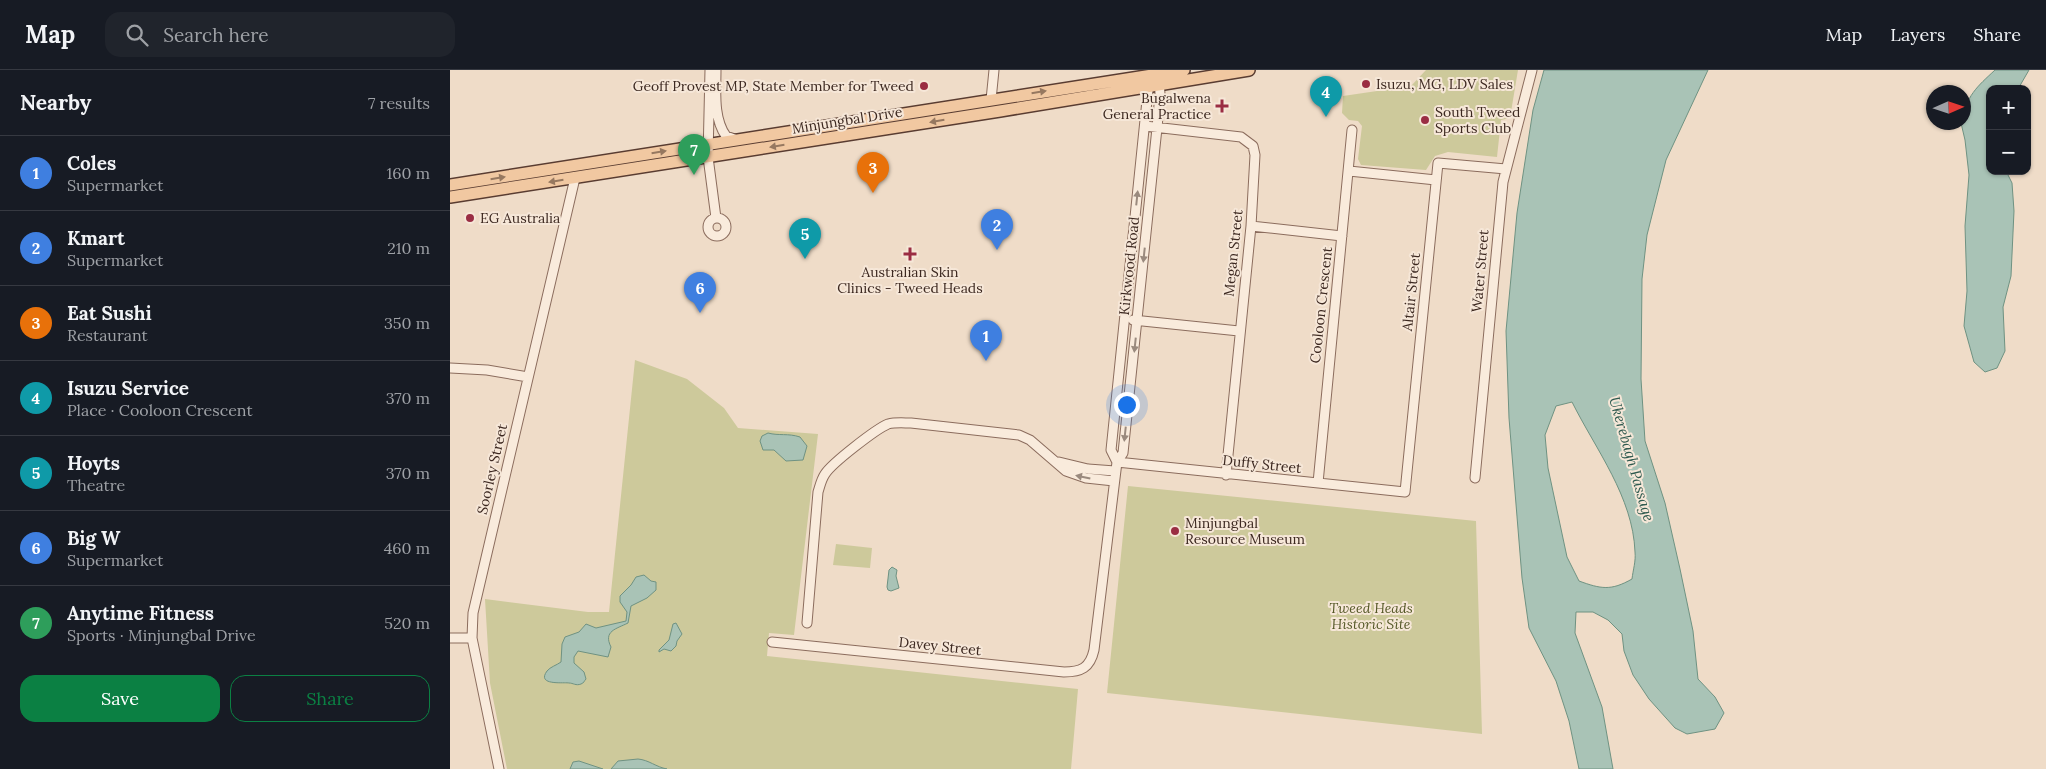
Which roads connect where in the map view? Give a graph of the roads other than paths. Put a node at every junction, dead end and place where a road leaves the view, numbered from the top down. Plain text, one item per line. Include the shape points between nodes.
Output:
1 (710, 70) edge
2 (716, 70) edge
3 (994, 70) edge
4 (1184, 70) edge
5 (1248, 70) edge
6 (1532, 70) edge
7 (1154, 77) edge
8 (991, 100) junction
9 (988, 113) junction
10 (1145, 126) junction
11 (1157, 128) junction
12 (1352, 130) dead end
13 (737, 140) junction
14 (708, 145) junction
15 (708, 157) junction
16 (1506, 169) junction
17 (1349, 171) junction
18 (575, 178) junction
19 (1436, 180) junction
20 (450, 185) edge
21 (450, 197) edge
22 (716, 218) dead end
23 (1250, 226) junction
24 (1342, 236) junction
25 (1125, 319) junction
26 (1137, 321) junction
27 (1240, 331) junction
28 (450, 368) edge
29 (528, 377) junction
30 (1056, 461) junction
31 (1116, 467) junction
32 (1226, 475) junction
33 (1475, 478) dead end
34 (1114, 481) junction
35 (1318, 483) junction
36 (1405, 492) joint
37 (808, 623) dead end
38 (450, 638) edge
39 (472, 638) junction
40 (772, 642) dead end
41 (1094, 650) joint
42 (499, 769) edge

1 - 14 street
2 - 13 street via 716,103 720,122 726,136
3 - 8 street
4 - 7 main road, Minjungbal Drive
5 - 7 main road, Minjungbal Drive
6 - 16 street, Water Street
8 -> 7 main road, Minjungbal Drive
7 - 9 main road, Minjungbal Drive
7 - 10 street, Kirkwood Road
7 - 11 street, Kirkwood Road
8 - 9 main road
8 - 13 main road, Minjungbal Drive
9 -> 15 main road, Minjungbal Drive
10 - 11 street, Megan Street
25 -> 10 street, Kirkwood Road
11 - 23 street, Megan Street via 1241,137 1253,146
11 -> 26 street, Kirkwood Road
12 - 17 street, Cooloon Crescent
13 - 14 main road, Minjungbal Drive
14 - 15 street
20 -> 14 main road, Minjungbal Drive
15 - 18 main road, Minjungbal Drive
15 - 22 street
16 - 19 street, Altair Street via 1438,163
16 - 33 street, Water Street
17 - 19 street
17 - 24 street, Cooloon Crescent
18 -> 21 main road, Minjungbal Drive
18 - 29 street, Soorley Street
19 - 36 street, Altair Street
23 - 24 street
23 - 27 street, Megan Street
24 - 35 street, Cooloon Crescent
25 - 26 street
25 - 31 street, Kirkwood Road via 1111,450
26 - 27 street
26 -> 31 street, Kirkwood Road via 1124,452
27 - 32 street, Megan Street
28 - 29 street
29 - 39 street, Soorley Street via 476,597
30 - 31 street, Duffy Street via 1076,467
34 -> 30 street via 1076,476
30 - 37 street via 1019,435 897,422 876,431 832,466 820,483
31 - 32 street, Duffy Street
31 - 34 street, Kirkwood Road
32 - 35 street, Duffy Street
34 - 41 street, Kirkwood Road
35 - 36 street, Duffy Street
38 - 39 street
39 - 42 street, Soorley Street
40 - 41 street, Davey Street via 1064,672 1086,668

